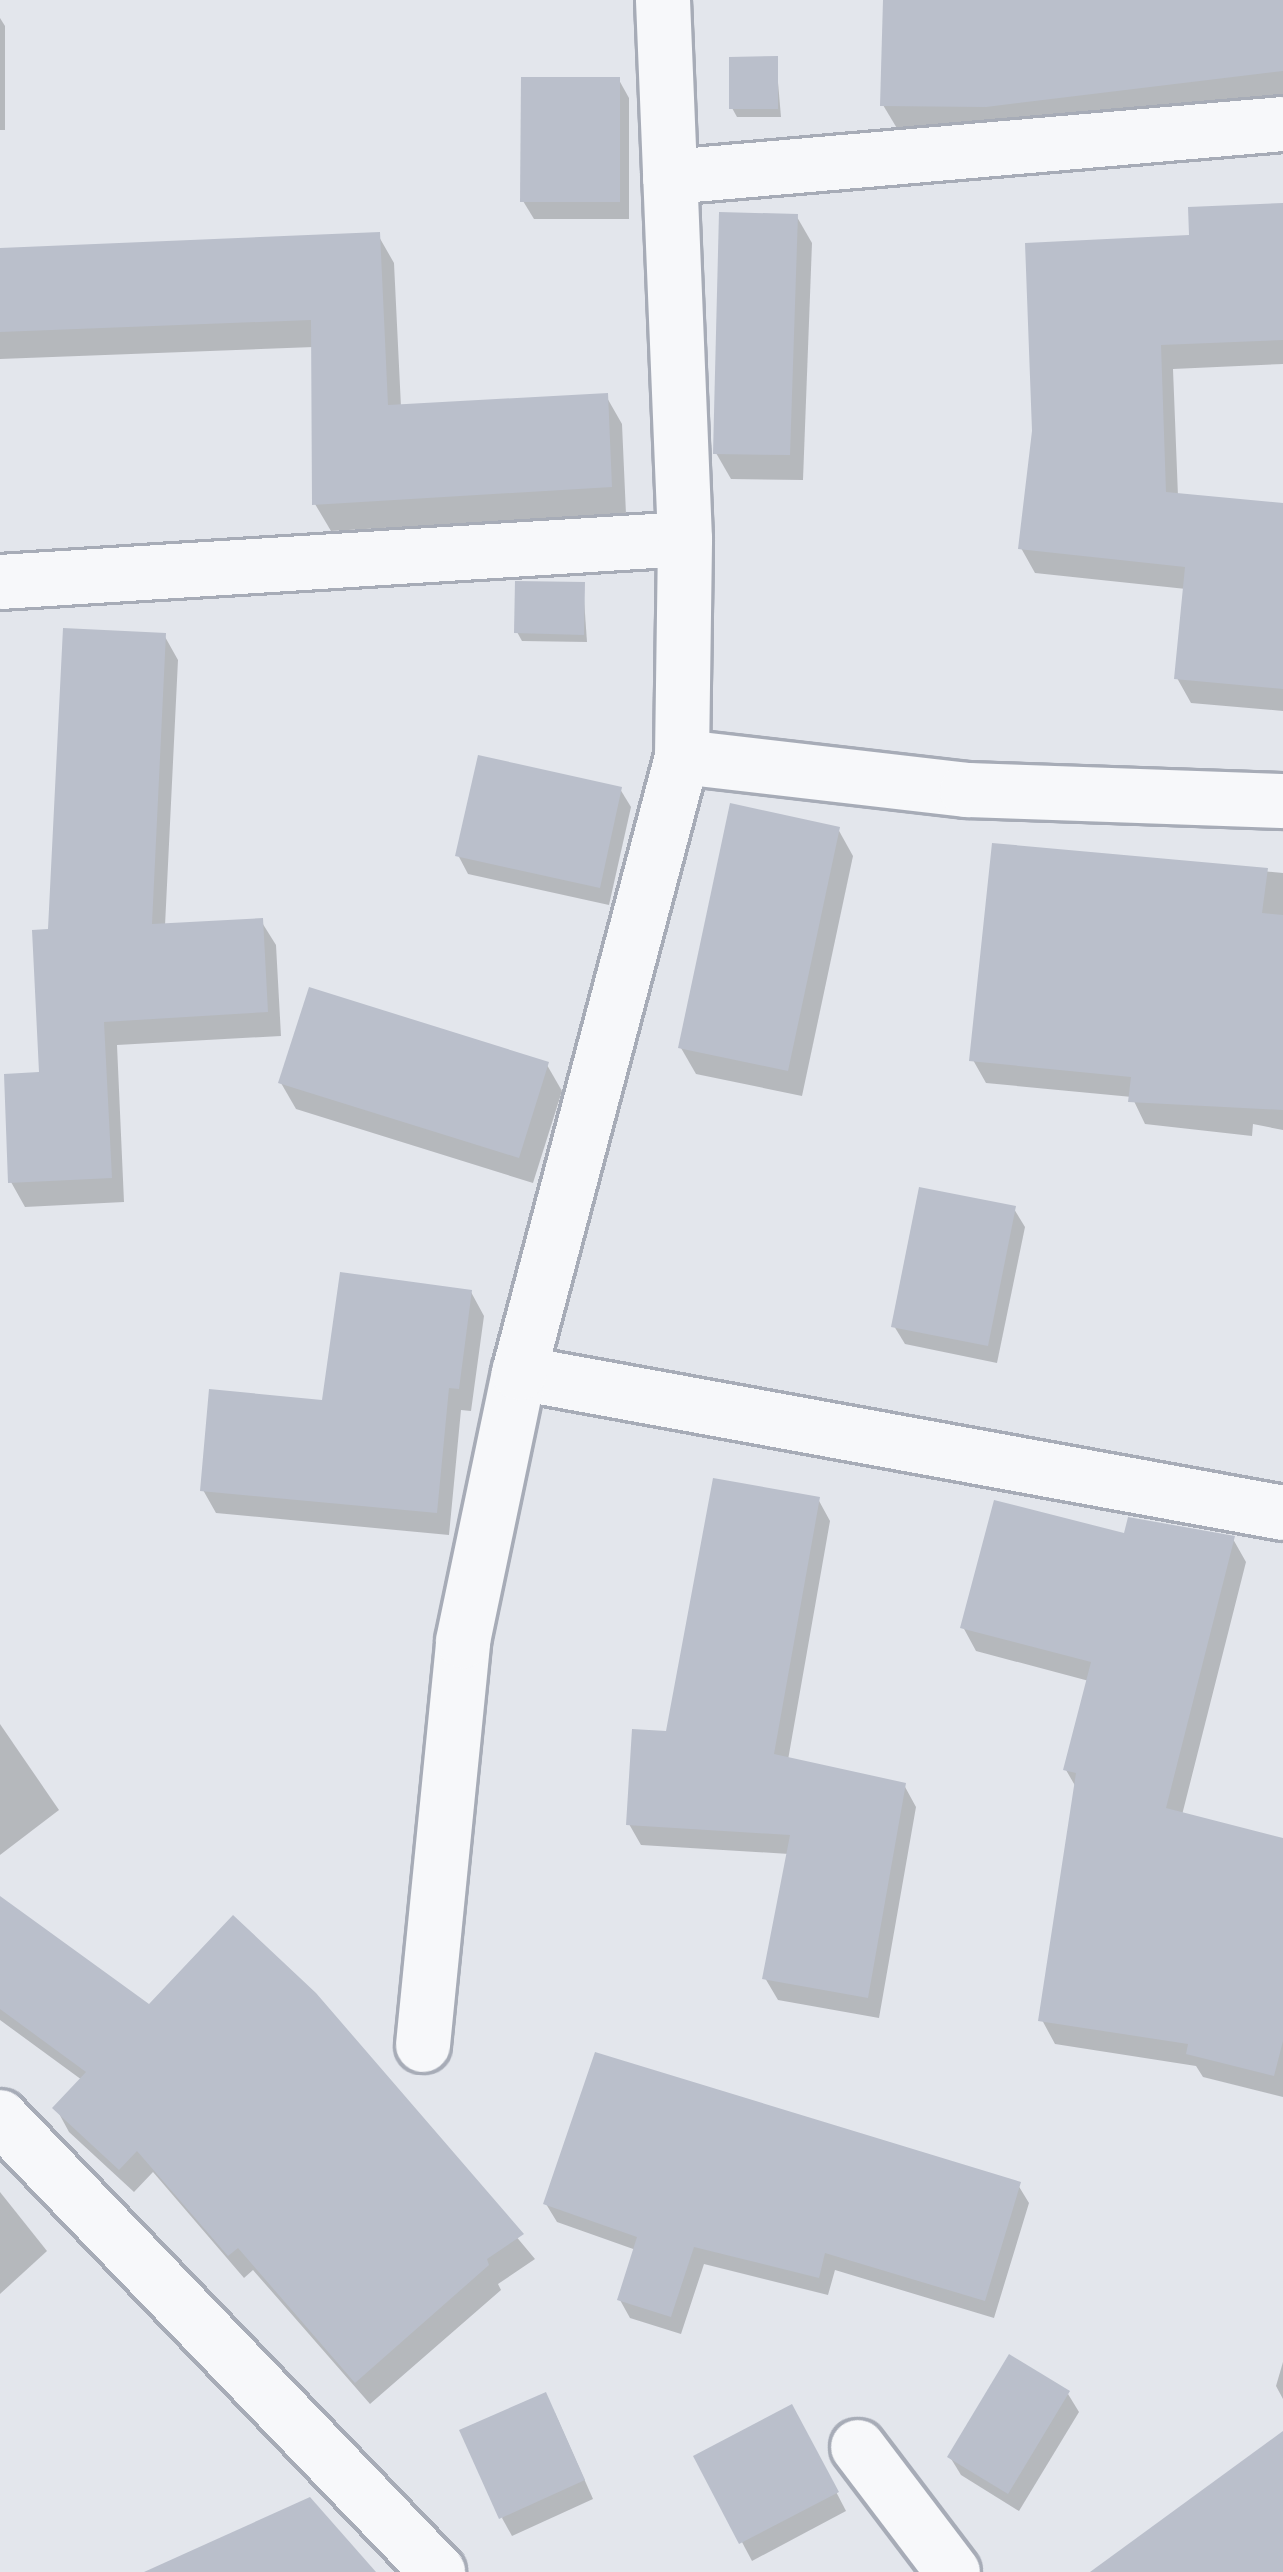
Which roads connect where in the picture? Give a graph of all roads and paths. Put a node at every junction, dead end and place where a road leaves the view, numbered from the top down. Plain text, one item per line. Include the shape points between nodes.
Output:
1 (663, 0) edge
2 (1283, 124) edge
3 (670, 177) junction
4 (685, 539) junction
5 (1, 587) edge
6 (682, 757) junction
7 (1283, 801) edge
8 (519, 1373) junction
9 (1283, 1513) edge
10 (423, 2045) dead end
11 (0, 2116) edge
12 (858, 2447) dead end
13 (438, 2572) edge
14 (953, 2572) edge

1 - 3 street
2 - 3 street
3 - 4 street
4 - 5 street
4 - 6 street
6 - 7 street via 967,790
6 - 8 street
8 - 9 street
8 - 10 street via 463,1640
11 - 13 street
12 - 14 street

